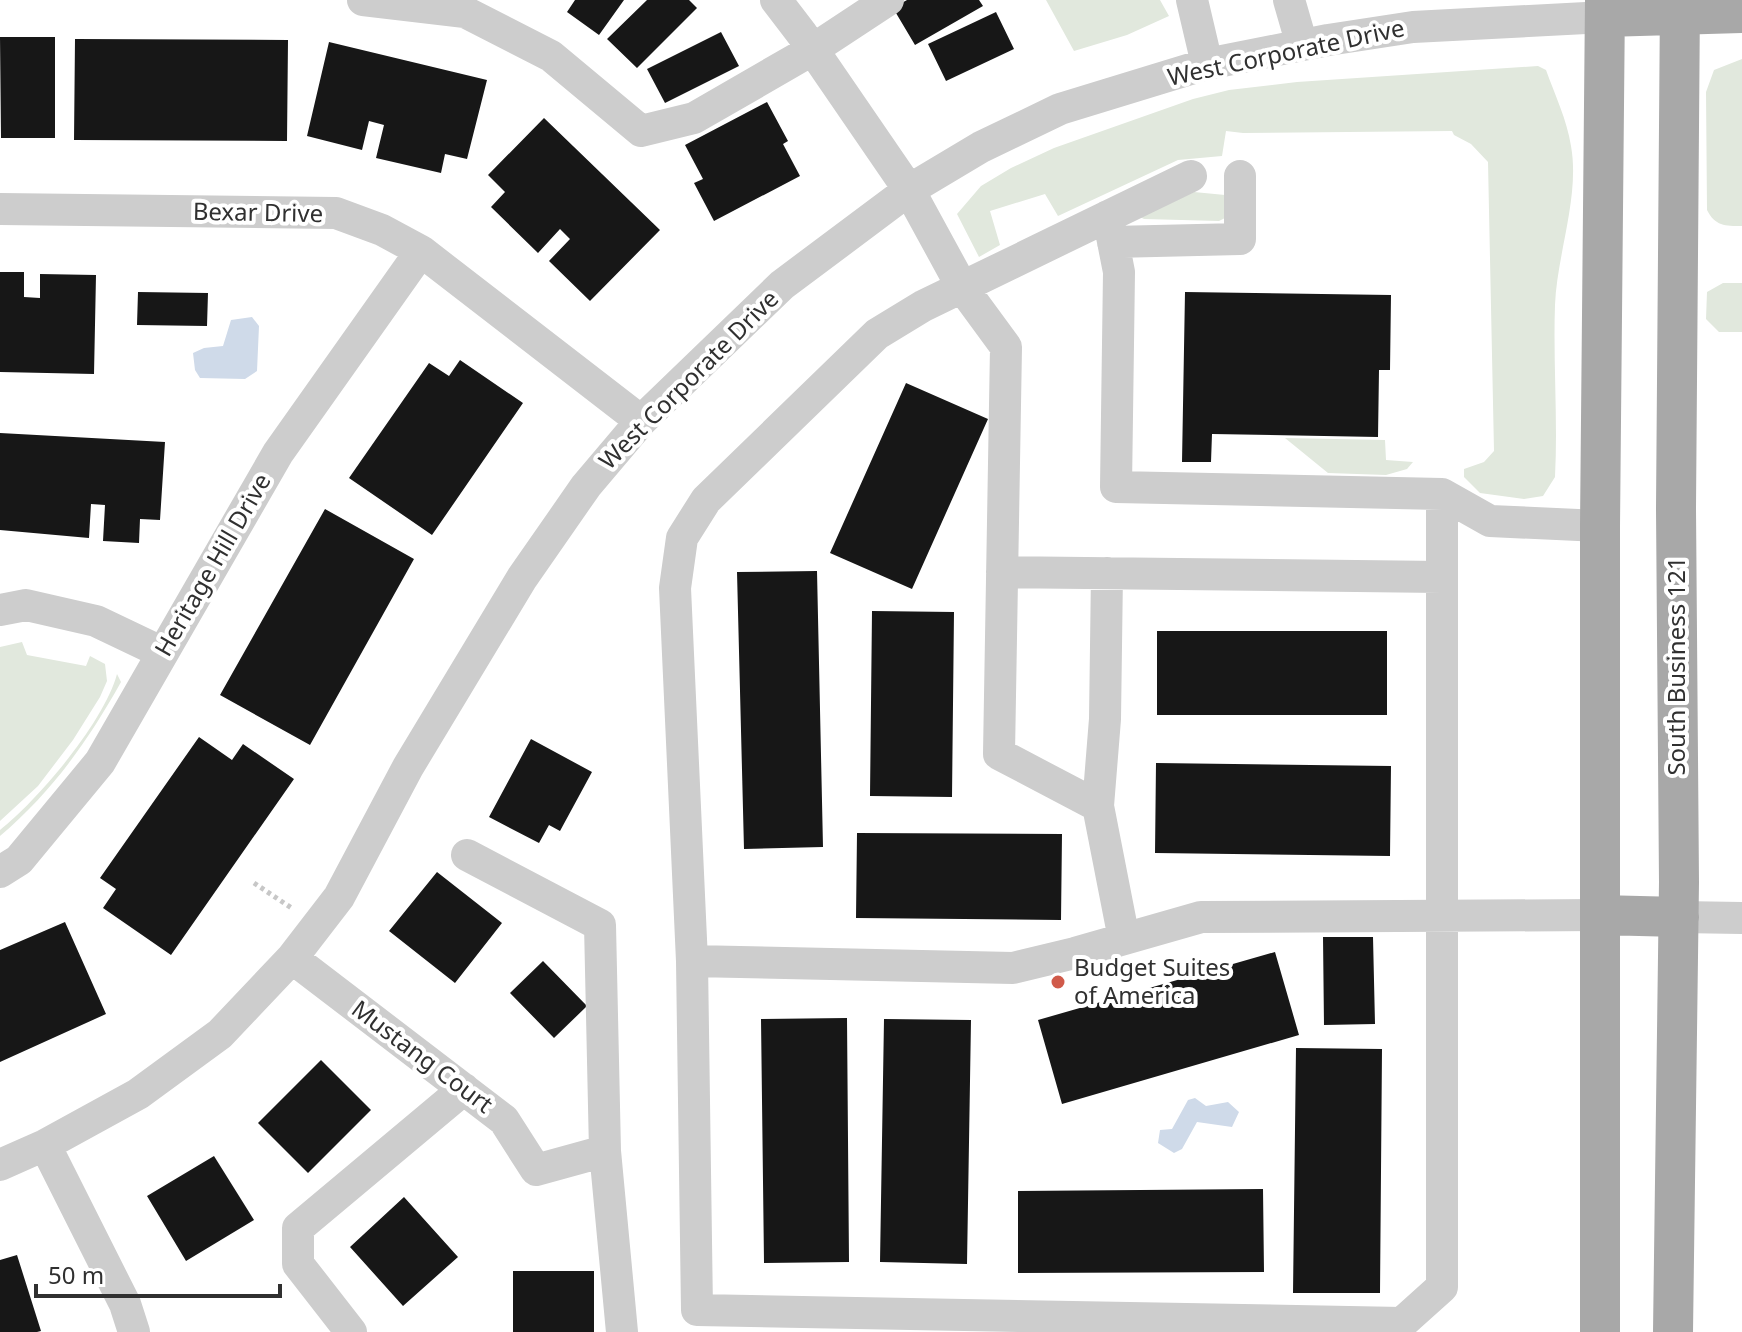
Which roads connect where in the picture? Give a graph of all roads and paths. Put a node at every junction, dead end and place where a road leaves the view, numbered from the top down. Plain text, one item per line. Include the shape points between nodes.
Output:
1 (363, 0) edge
2 (776, 0) edge
3 (888, 0) edge
4 (1192, 0) edge
5 (1289, 0) edge
6 (1605, 8) edge
7 (1679, 8) edge
8 (1408, 13) edge
9 (1742, 13) edge
10 (1302, 45) junction
11 (812, 50) junction
12 (1207, 64) junction
13 (1191, 176) dead end
14 (1240, 176) dead end
15 (909, 190) junction
16 (0, 209) edge
17 (1111, 229) junction
18 (421, 251) junction
19 (962, 287) junction
20 (641, 421) junction
21 (1442, 494) junction
22 (1600, 526) junction
23 (1002, 572) junction
24 (1107, 573) junction
25 (1442, 577) junction
26 (0, 610) edge
27 (161, 652) junction
28 (1098, 806) junction
29 (467, 855) dead end
30 (0, 872) edge
31 (1600, 915) junction
32 (1442, 916) junction
33 (1679, 917) junction
34 (1742, 918) edge
35 (1124, 939) junction
36 (292, 958) junction
37 (692, 961) junction
38 (464, 1089) junction
39 (45, 1145) junction
40 (605, 1151) junction
41 (0, 1165) edge
42 (134, 1332) edge
43 (351, 1332) edge
44 (622, 1332) edge
45 (1600, 1332) edge
46 (1673, 1332) edge

1 - 11 street via 465,12 551,56 641,131 694,118
2 - 11 street
3 - 11 street
4 - 12 street
5 - 10 street
6 - 7 main road
6 - 8 street, West Corporate Drive
6 - 22 main road
7 - 9 main road
7 - 33 main road, South Business 121
8 - 10 street, West Corporate Drive
10 - 12 street, West Corporate Drive
11 - 15 street
12 - 15 street, West Corporate Drive via 1060,109
13 - 17 street
14 - 17 street via 1240,239
15 - 19 street
15 - 20 street, West Corporate Drive via 782,285
16 - 18 street, Bexar Drive via 336,213
17 - 19 street
17 - 21 street via 1119,272 1116,487
18 - 20 street, Bexar Drive
18 - 27 street, Heritage Hill Drive via 278,453
19 - 23 street via 1006,347
19 - 37 street via 877,334 706,500 682,538 675,588
20 - 36 street, West Corporate Drive via 586,486 522,578 408,767 339,897
21 - 22 street via 1490,521
21 - 25 street
22 - 31 main road
23 - 24 street
23 - 28 street via 999,754
24 - 25 street
24 - 28 street
25 - 32 street
26 - 27 street via 26,605 96,621
27 - 30 street, Heritage Hill Drive via 100,762 19,860
28 - 35 street
29 - 40 street via 600,925
31 - 32 street
31 - 33 main road
31 - 45 main road
32 - 35 street via 1201,917
32 - 37 street via 1442,1287 1402,1323 697,1310
33 - 34 street
33 - 46 main road, South Business 121
35 - 37 street via 1013,968
36 - 38 street, Mustang Court
36 - 39 street, West Corporate Drive via 220,1034 138,1094
38 - 40 street, Mustang Court via 504,1120 536,1170
38 - 43 street via 298,1228 298,1264
39 - 41 street, West Corporate Drive
39 - 42 street
40 - 44 street

